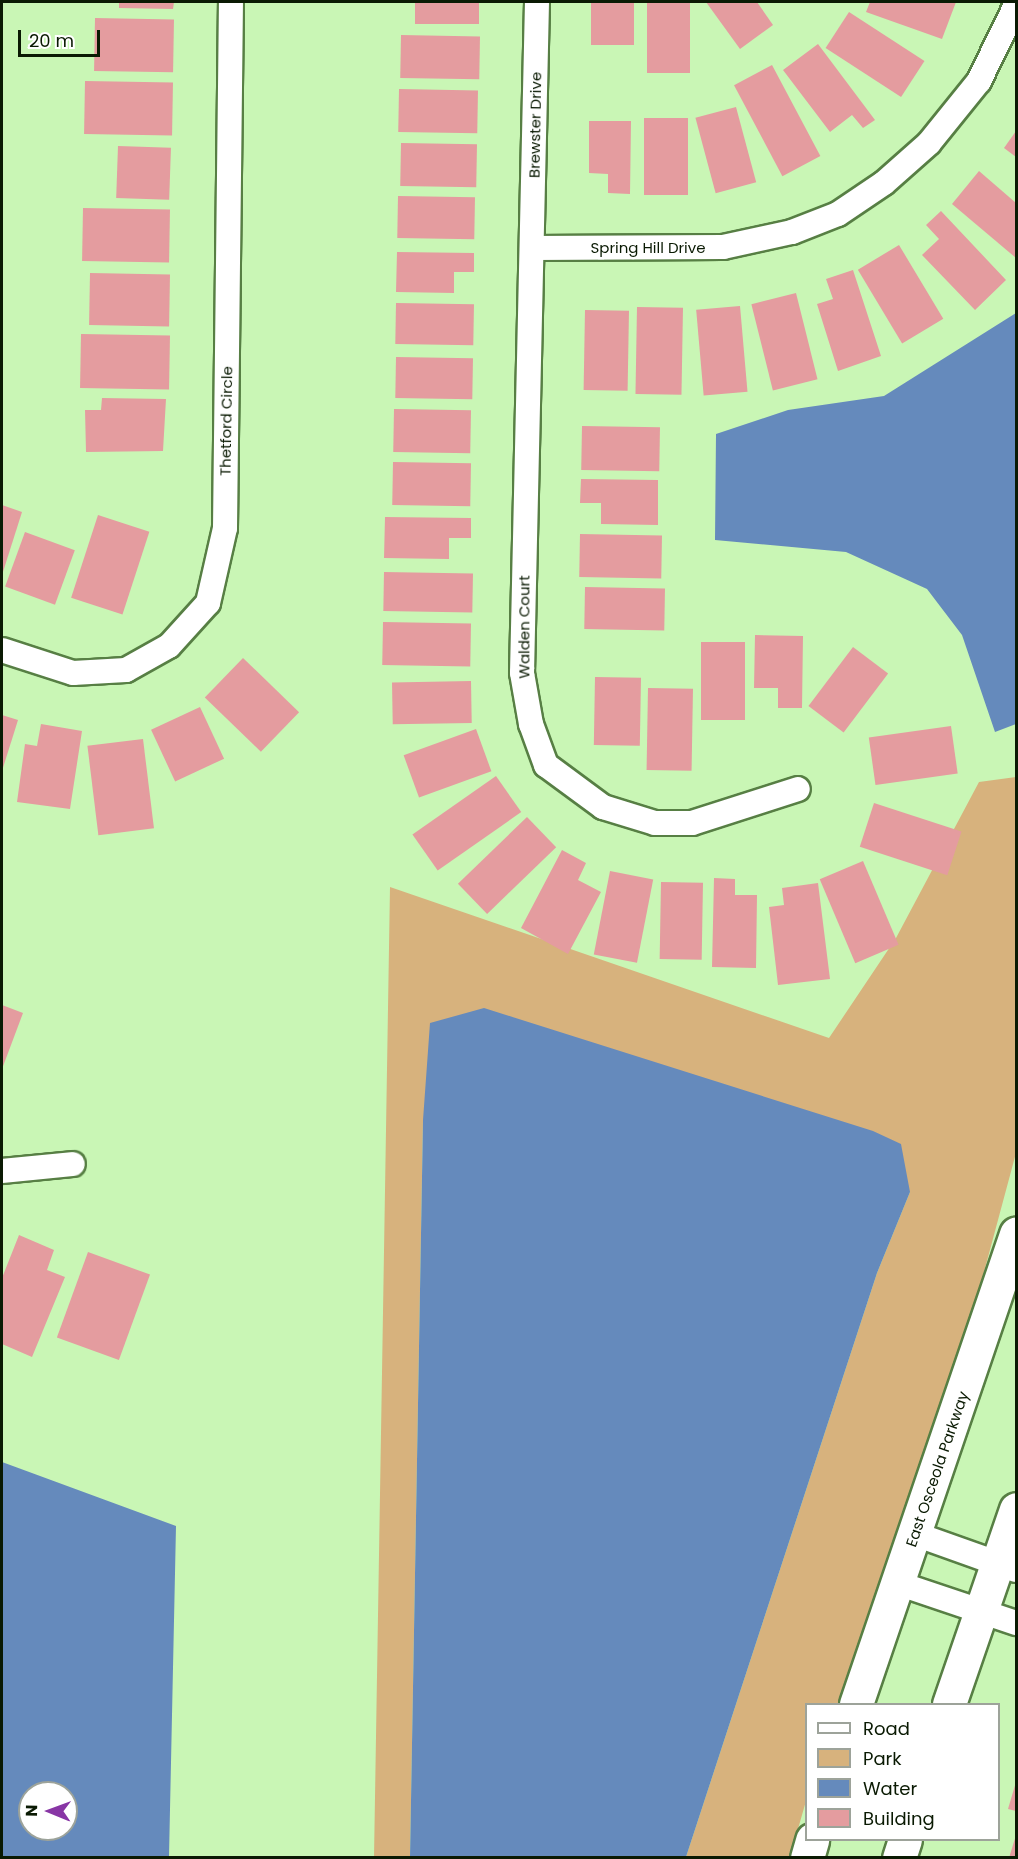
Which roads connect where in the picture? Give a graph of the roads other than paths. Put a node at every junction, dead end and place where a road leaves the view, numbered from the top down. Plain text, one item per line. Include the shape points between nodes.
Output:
1 (231, 2) edge
2 (537, 2) edge
3 (1017, 5) edge
4 (533, 248) junction
5 (2, 650) edge
6 (798, 789) dead end
7 (73, 1164) dead end
8 (2, 1171) edge
9 (1017, 1233) edge
10 (1017, 1509) edge
11 (915, 1534) junction
12 (1007, 1566) edge
13 (897, 1583) junction
14 (982, 1611) junction
15 (1017, 1623) edge
16 (856, 1703) edge
17 (949, 1703) edge
18 (811, 1841) edge
19 (903, 1841) edge
20 (807, 1857) edge
21 (899, 1857) edge

1 - 5 street, Thetford Circle via 225,528 208,603 169,646 126,670 73,673
2 - 4 street, Brewster Drive
3 - 4 street, Spring Hill Drive via 980,81 929,143 884,183 838,214 792,232 723,247
4 - 6 street, Walden Court via 522,673 531,724 546,765 603,807 655,823 692,823
7 - 8 street
9 - 11 main road, East Osceola Parkway
10 - 12 main road
11 - 12 street
11 - 13 main road, East Osceola Parkway
12 - 14 main road
13 - 14 street
13 - 16 main road, East Osceola Parkway
14 - 15 street
14 - 17 main road
18 - 20 main road
19 - 21 main road

